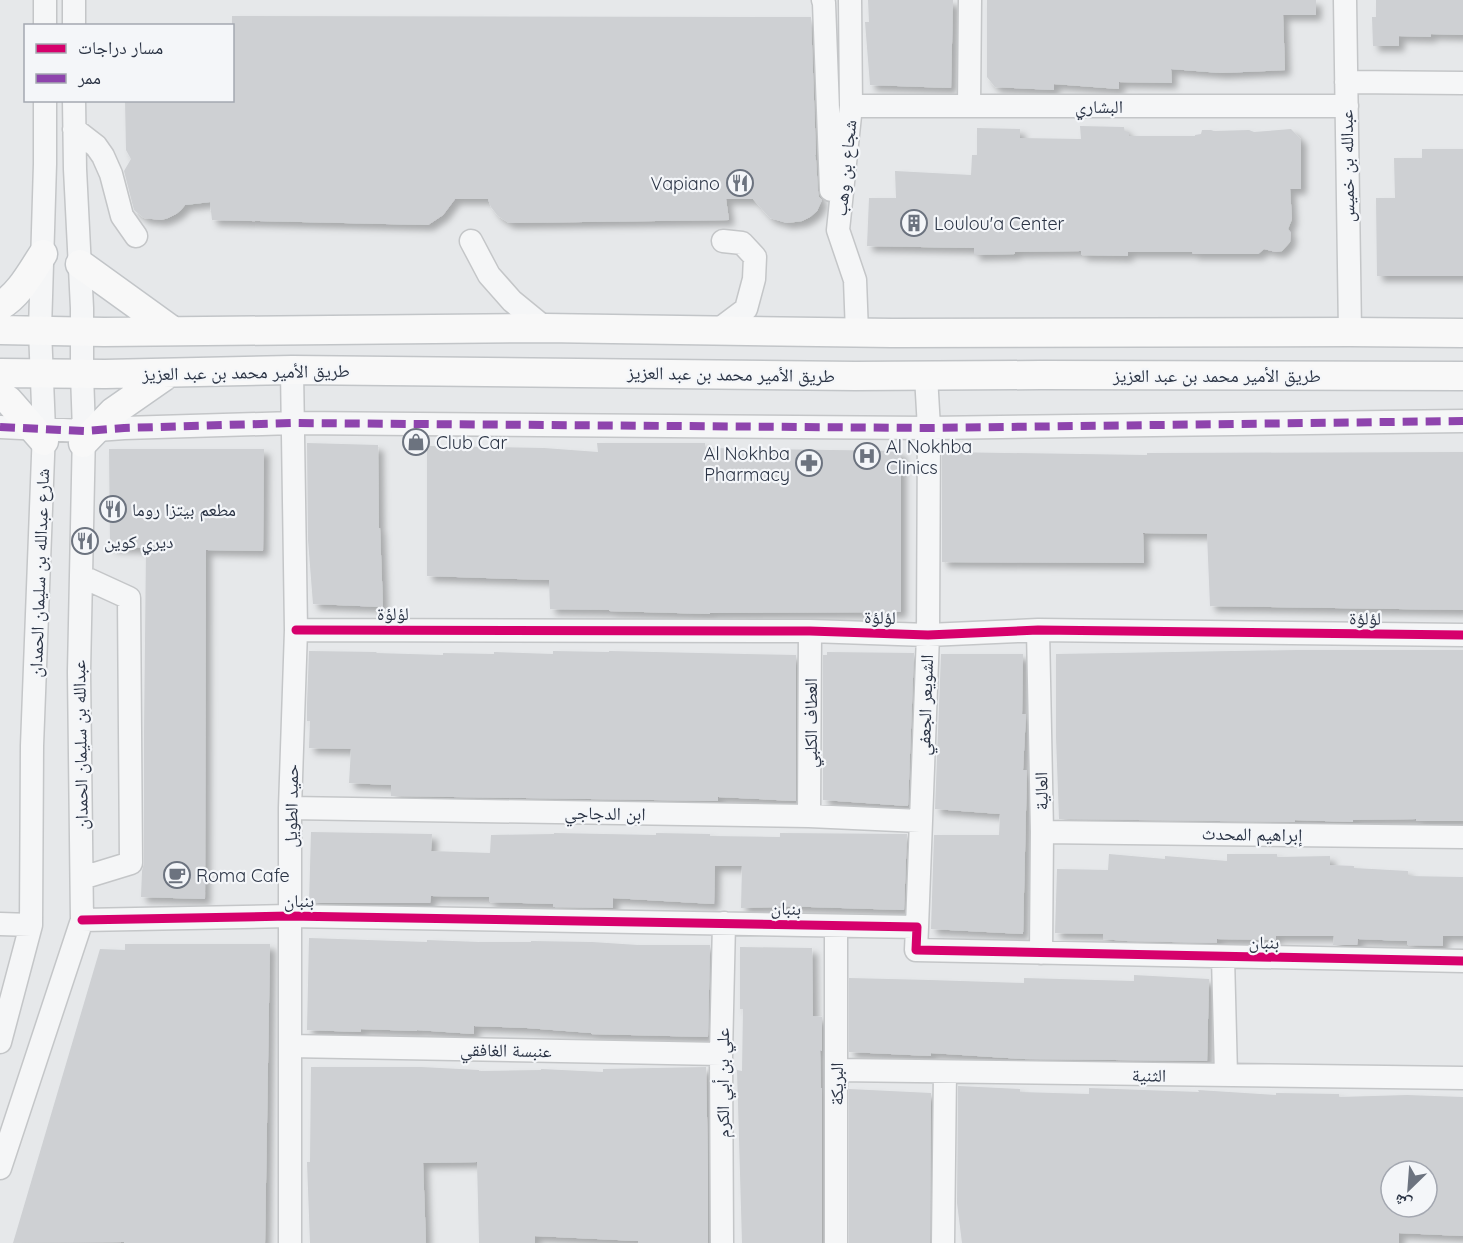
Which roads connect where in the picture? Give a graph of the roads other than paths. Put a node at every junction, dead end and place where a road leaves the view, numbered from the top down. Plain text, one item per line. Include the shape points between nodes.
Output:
1 (45, 0) edge
2 (74, 0) edge
3 (823, 0) edge
4 (850, 0) edge
5 (970, 0) edge
6 (1345, 0) edge
7 (45, 24) edge
8 (74, 24) edge
9 (1346, 82) junction
10 (1463, 83) edge
11 (45, 102) edge
12 (74, 102) edge
13 (851, 106) junction
14 (969, 106) junction
15 (1347, 106) junction
16 (74, 129) junction
17 (838, 230) junction
18 (136, 236) dead end
19 (471, 241) dead end
20 (723, 241) dead end
21 (43, 254) junction
22 (80, 264) junction
23 (0, 306) edge
24 (82, 320) junction
25 (545, 328) junction
26 (0, 330) edge
27 (40, 330) junction
28 (718, 330) junction
29 (173, 331) junction
30 (1350, 332) junction
31 (857, 333) junction
32 (1019, 333) junction
33 (1463, 333) edge
34 (292, 370) junction
35 (0, 373) edge
36 (41, 374) junction
37 (81, 374) junction
38 (169, 374) junction
39 (926, 376) junction
40 (1463, 376) edge
41 (0, 396) edge
42 (1463, 421) edge
43 (293, 423) junction
44 (0, 427) edge
45 (929, 428) junction
46 (40, 433) junction
47 (87, 435) junction
48 (81, 576) junction
49 (296, 630) junction
50 (1038, 630) junction
51 (810, 631) junction
52 (928, 635) junction
53 (1463, 635) edge
54 (290, 808) junction
55 (809, 816) junction
56 (920, 821) junction
57 (1042, 832) junction
58 (1463, 837) edge
59 (82, 878) junction
60 (289, 916) junction
61 (82, 920) junction
62 (724, 923) junction
63 (0, 924) edge
64 (31, 924) junction
65 (836, 926) junction
66 (917, 927) junction
67 (1041, 953) junction
68 (1223, 957) junction
69 (1463, 961) edge
70 (0, 1042) edge
71 (290, 1046) junction
72 (721, 1054) junction
73 (836, 1070) junction
74 (945, 1072) junction
75 (1226, 1076) junction
76 (1463, 1078) edge
77 (0, 1168) edge
78 (290, 1243) edge
79 (722, 1243) edge
80 (836, 1243) edge
81 (943, 1243) edge

1 - 7 street
2 - 8 street
3 - 17 street via 831,194
4 - 13 street, شجاع بن وهب
5 - 14 street
6 - 9 street, عبدالله بن خميس
9 - 10 street
9 - 15 street, عبدالله بن خميس
11 - 21 street, شارع عبدالله بن سليمان الحمدان
12 - 16 street
13 - 14 street, البشاري
13 - 17 street, شجاع بن وهب
14 - 15 street, البشاري
15 - 30 street, عبدالله بن خميس
16 - 18 street via 103,156 122,216
16 - 22 street
17 - 31 street, شجاع بن وهب via 855,280
19 - 25 street via 489,275 512,302
20 - 28 street via 741,243 755,257 754,279 746,309
21 - 23 main road via 23,284
21 - 27 street, شارع عبدالله بن سليمان الحمدان
22 - 24 street
22 - 29 main road
24 - 27 main road
24 - 29 main road
24 - 37 street, عبدالله بن سليمان الحمدان
25 - 28 main road
25 - 29 main road
26 - 27 main road
27 - 36 street, شارع عبدالله بن سليمان الحمدان
28 - 31 main road
30 - 32 main road
30 - 33 main road
31 - 32 main road
32 - 39 main road via 977,348 899,351 895,363 898,366
34 - 38 main road, طريق الأمير محمد بن عبد العزيز
34 - 39 main road, طريق الأمير محمد بن عبد العزيز
34 - 43 street, حميد الطويل
35 - 36 main road, طريق الأمير محمد بن عبد العزيز
36 - 37 main road, طريق الأمير محمد بن عبد العزيز
36 - 46 street, شارع عبدالله بن سليمان الحمدان
37 - 38 main road, طريق الأمير محمد بن عبد العزيز
37 - 47 street, عبدالله بن سليمان الحمدان
38 - 47 main road via 113,411
39 - 40 main road, طريق الأمير محمد بن عبد العزيز
39 - 45 street, الشويعر الجعفي
41 - 46 main road
42 - 45 street
43 - 45 street
43 - 47 street
43 - 49 street, حميد الطويل
44 - 46 street
45 - 52 street, الشويعر الجعفي
46 - 47 street
46 - 64 street, شارع عبدالله بن سليمان الحمدان
47 - 48 street, عبدالله بن سليمان الحمدان
48 - 59 street, عبدالله بن سليمان الحمدان
48 - 59 street via 129,598 131,863
49 - 51 street, لؤلؤة
49 - 54 street, حميد الطويل
50 - 52 street, لؤلؤة
50 - 53 street, لؤلؤة
50 - 57 street, العالية
51 - 52 street, لؤلؤة
51 - 55 street, العطاف الكلبي
52 - 56 street, الشويعر الجعفي
54 - 55 street, ابن الدجاجي
54 - 60 street, حميد الطويل
55 - 56 street, ابن الدجاجي
56 - 66 street, الشويعر الجعفي
57 - 58 street, إبراهيم المحدث
57 - 67 street, العالية
59 - 61 street, عبدالله بن سليمان الحمدان
60 - 61 street, بنبان
60 - 62 street, بنبان
60 - 71 street, حميد الطويل
61 - 77 street, عبدالله بن سليمان الحمدان
62 - 65 street, بنبان
62 - 72 street, علي بن أبي الكرم
63 - 64 street
64 - 70 street, شارع عبدالله بن سليمان الحمدان
65 - 66 street, بنبان
65 - 73 street, البريكة
66 - 67 street, بنبان via 916,951
67 - 68 street, بنبان
68 - 69 street, بنبان
68 - 75 street
71 - 72 street, عنبسة الغافقي
71 - 78 street, حميد الطويل
72 - 79 street, علي بن أبي الكرم
73 - 74 street, الثنية
73 - 80 street, البريكة
74 - 75 street, الثنية
74 - 81 street
75 - 76 street, الثنية

